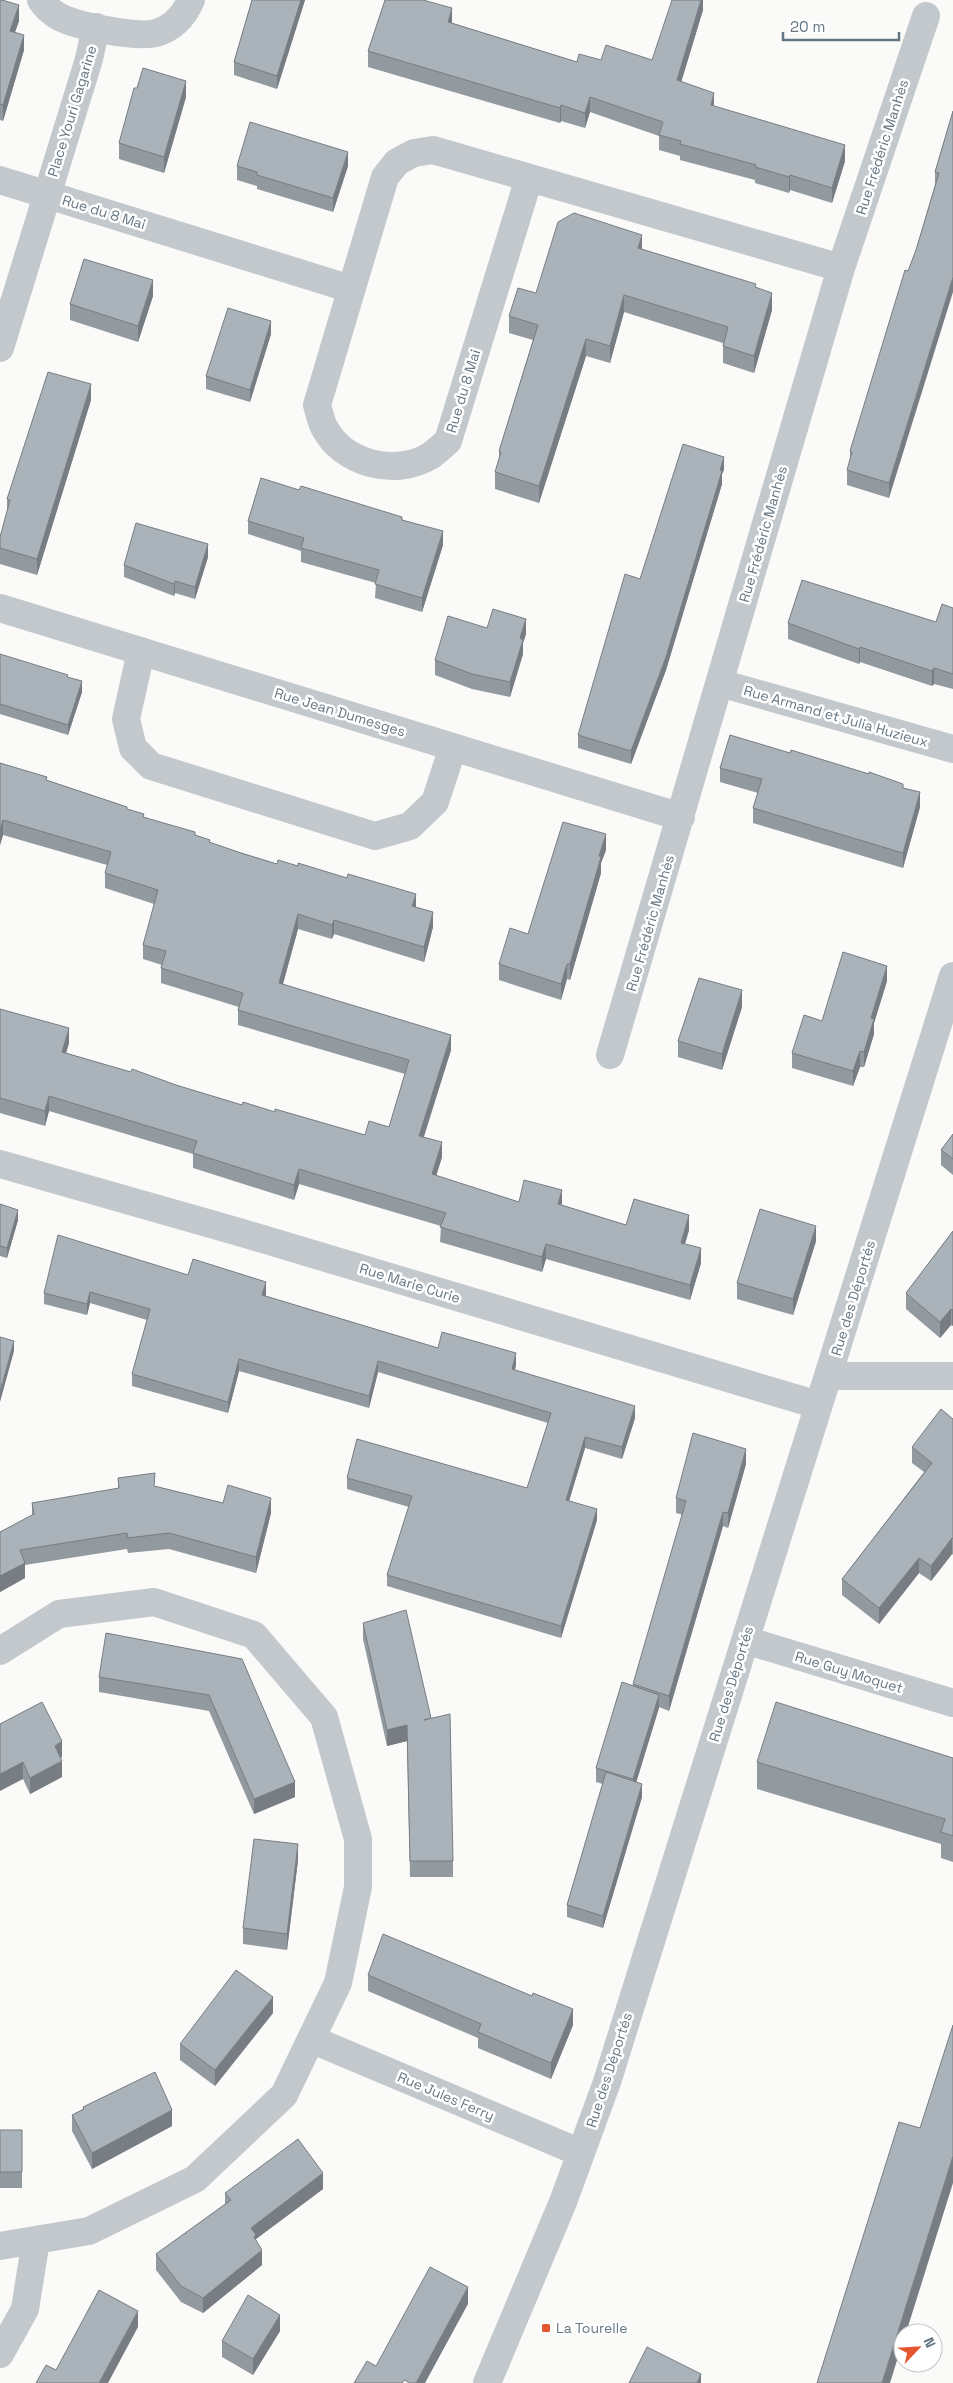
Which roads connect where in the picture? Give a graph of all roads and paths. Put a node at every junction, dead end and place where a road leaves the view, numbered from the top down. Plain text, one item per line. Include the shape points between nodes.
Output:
1 (41, 0) edge
2 (192, 0) edge
3 (926, 16) dead end
4 (96, 27) junction
5 (529, 178) junction
6 (0, 180) edge
7 (47, 195) junction
8 (842, 268) junction
9 (351, 289) junction
10 (0, 348) edge
11 (0, 608) edge
12 (141, 651) junction
13 (720, 683) junction
14 (453, 747) junction
15 (953, 749) edge
16 (681, 817) junction
17 (953, 976) edge
18 (610, 1055) dead end
19 (0, 1164) edge
20 (829, 1376) junction
21 (953, 1376) edge
22 (818, 1405) junction
23 (745, 1640) junction
24 (0, 1651) edge
25 (953, 1704) edge
26 (311, 2039) junction
27 (581, 2153) junction
28 (36, 2240) junction
29 (0, 2246) edge
30 (0, 2354) edge
31 (487, 2383) edge

1 - 4 street, Place Youri Gagarine via 59,16
2 - 4 street, Place Youri Gagarine via 185,14 172,26 157,33 139,36
3 - 8 street, Rue Frédéric Manhès
4 - 7 street, Place Youri Gagarine
5 - 8 street, Rue du 8 Mai
5 - 9 street, Rue du 8 Mai via 433,150 414,153 397,162 385,177
5 - 9 street, Rue du 8 Mai via 448,441 430,456 407,465 383,466 360,460 340,447 324,428 316,405
6 - 7 street, Rue du 8 Mai
7 - 9 street, Rue du 8 Mai
7 - 10 street, Place Youri Gagarine
8 - 13 street, Rue Frédéric Manhès
11 - 12 street, Rue Jean Dumesges
12 - 14 street, Rue Jean Dumesges
12 - 14 street via 126,719 133,748 151,766 375,836 410,826 435,802
13 - 15 street, Rue Armand et Julia Huzieux
13 - 16 street, Rue Frédéric Manhès
14 - 16 street, Rue Jean Dumesges
16 - 18 street, Rue Frédéric Manhès
17 - 20 street, Rue des Déportés
19 - 22 street, Rue Marie Curie
20 - 21 street
20 - 22 street, Rue des Déportés
22 - 23 street, Rue des Déportés
23 - 25 street, Rue Guy Moquet
23 - 27 street, Rue des Déportés via 607,2082
24 - 26 street via 59,1614 154,1602 254,1635 324,1717 358,1839 358,1887 338,1983
26 - 27 street, Rue Jules Ferry
26 - 28 street via 284,2095 196,2179 89,2231
27 - 31 street, Rue des Déportés via 564,2202
28 - 29 street
28 - 30 street via 25,2309

